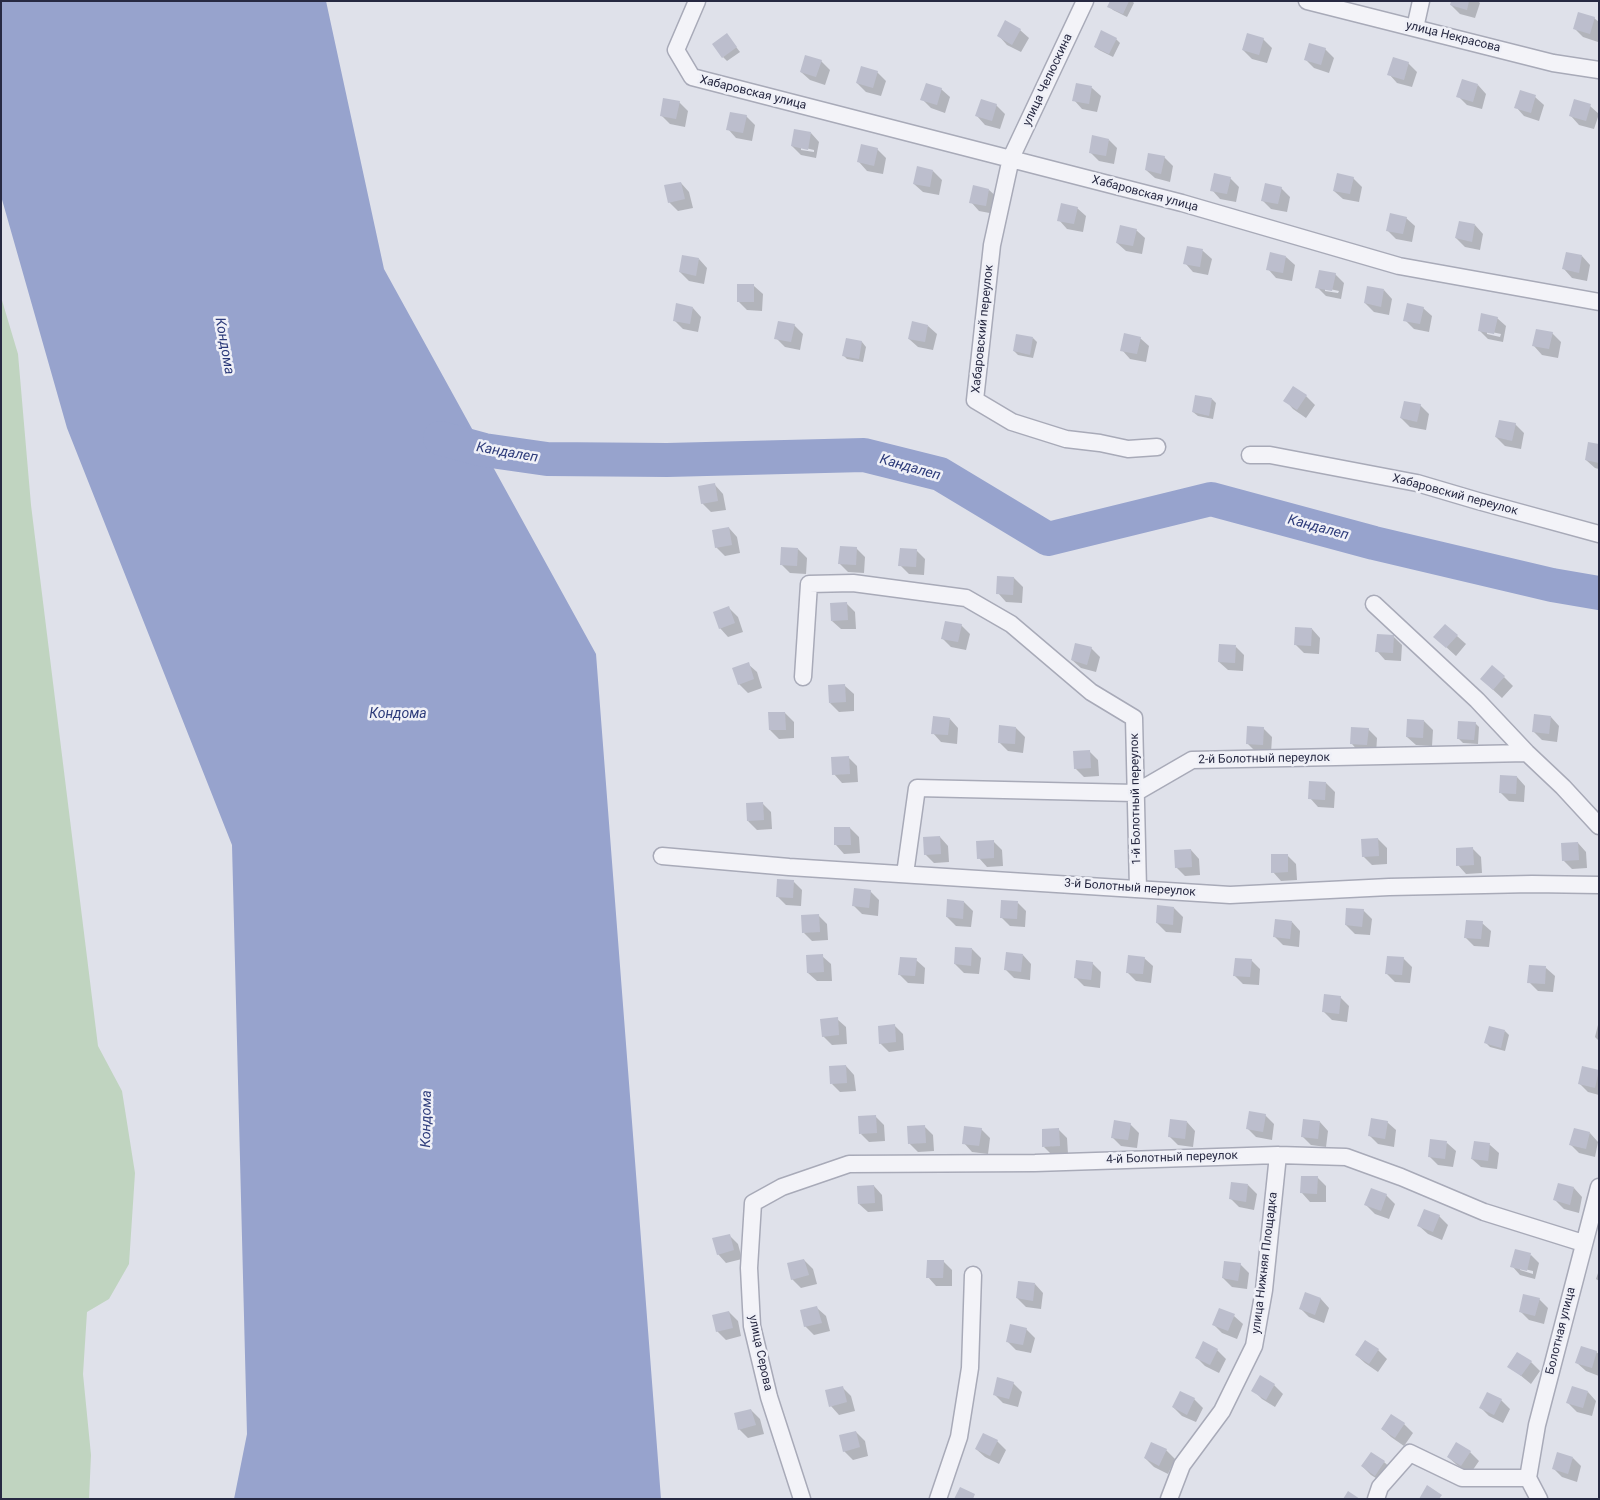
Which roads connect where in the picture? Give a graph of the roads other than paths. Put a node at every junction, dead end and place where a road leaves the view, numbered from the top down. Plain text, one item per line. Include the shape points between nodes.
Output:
1 (697, 1) edge
2 (1085, 1) edge
3 (1307, 1) edge
4 (1422, 1) edge
5 (1415, 28) junction
6 (1599, 70) edge
7 (1011, 158) junction
8 (1599, 302) edge
9 (1157, 447) dead end
10 (1250, 455) dead end
11 (1599, 534) edge
12 (1374, 604) dead end
13 (803, 676) dead end
14 (1527, 753) junction
15 (1135, 793) junction
16 (1599, 826) edge
17 (662, 856) dead end
18 (905, 874) junction
19 (1599, 885) edge
20 (1138, 889) junction
21 (1278, 1155) junction
22 (1599, 1187) edge
23 (753, 1203) joint
24 (1583, 1243) junction
25 (973, 1275) dead end
26 (1528, 1478) junction
27 (802, 1499) edge
28 (938, 1499) edge
29 (1169, 1499) edge
30 (1376, 1499) edge
31 (1539, 1499) edge

1 - 7 street, Хабаровская улица via 676,50 692,77
2 - 7 street, улица Челюскина
3 - 5 street, улица Некрасова
4 - 5 street
5 - 6 street, улица Некрасова via 1553,63
7 - 8 street, Хабаровская улица via 1182,203 1399,266
7 - 9 street, Хабаровский переулок via 992,245 975,400 1012,422 1066,439 1128,449
10 - 11 street, Хабаровский переулок via 1270,455 1416,483
12 - 14 street via 1477,700
13 - 15 street, 1-й Болотный переулок via 809,584 853,583 966,598 1011,624 1091,692 1134,718
14 - 15 street, 2-й Болотный переулок via 1192,760
14 - 16 street
15 - 18 street via 917,788
15 - 20 street, 1-й Болотный переулок
17 - 18 street, 3-й Болотный переулок
18 - 20 street, 3-й Болотный переулок
19 - 20 street, 3-й Болотный переулок via 1399,887 1230,895
21 - 23 street, 4-й Болотный переулок via 1035,1163 849,1164 782,1187
21 - 24 street, 4-й Болотный переулок via 1346,1157 1484,1212
21 - 29 street, улица Нижняя Площадка via 1264,1290 1254,1346 1222,1411 1182,1465
22 - 24 street, Болотная улица
23 - 27 street, улица Серова via 748,1268 752,1326 769,1397
24 - 26 street, Болотная улица via 1537,1425
25 - 28 street via 970,1368 959,1437
26 - 30 street via 1462,1478 1410,1453 1380,1487
26 - 31 street

